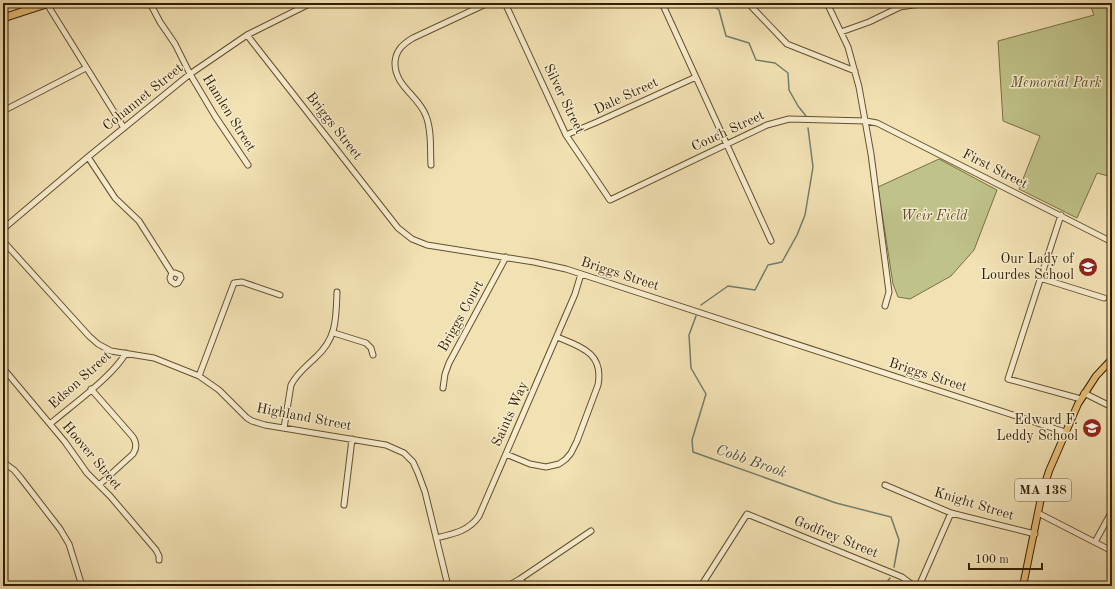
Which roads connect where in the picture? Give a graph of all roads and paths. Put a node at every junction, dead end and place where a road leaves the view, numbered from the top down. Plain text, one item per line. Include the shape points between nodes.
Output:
1 (48, 3) edge
2 (150, 3) edge
3 (311, 3) edge
4 (488, 3) edge
5 (505, 3) edge
6 (662, 3) edge
7 (748, 3) edge
8 (827, 3) edge
9 (937, 3) edge
10 (906, 4) edge
11 (3, 18) edge
12 (841, 32) junction
13 (248, 35) junction
14 (86, 68) junction
15 (855, 71) junction
16 (190, 74) junction
17 (696, 77) junction
18 (3, 111) edge
19 (866, 121) junction
20 (124, 128) junction
21 (566, 135) junction
22 (727, 144) junction
23 (88, 156) junction
24 (431, 165) dead end
25 (248, 166) dead end
26 (610, 200) joint
27 (1061, 215) junction
28 (3, 229) edge
29 (3, 241) edge
30 (772, 241) dead end
31 (1112, 242) edge
32 (506, 257) junction
33 (172, 273) dead end
34 (581, 274) junction
35 (1040, 278) junction
36 (337, 292) dead end
37 (280, 295) dead end
38 (1104, 298) dead end
39 (885, 306) dead end
40 (334, 333) junction
41 (557, 337) junction
42 (126, 353) junction
43 (373, 355) dead end
44 (1112, 359) edge
45 (3, 368) edge
46 (199, 376) junction
47 (443, 388) dead end
48 (91, 389) junction
49 (1082, 396) junction
50 (1112, 407) edge
51 (50, 424) junction
52 (284, 428) junction
53 (1065, 432) junction
54 (352, 439) junction
55 (506, 454) junction
56 (3, 462) edge
57 (99, 485) junction
58 (885, 485) dead end
59 (344, 505) dead end
60 (1112, 511) edge
61 (951, 513) junction
62 (1038, 513) junction
63 (590, 531) dead end
64 (1035, 534) junction
65 (436, 538) junction
66 (1095, 542) junction
67 (1112, 551) edge
68 (159, 560) dead end
69 (520, 579) junction
70 (82, 586) edge
71 (448, 586) edge
72 (508, 586) edge
73 (525, 586) edge
74 (701, 586) edge
75 (914, 586) edge
76 (919, 586) edge
77 (1023, 586) edge

1 - 11 highway
1 - 14 street
2 - 16 street, Hamlen Street
3 - 13 street, Cohannet Street
4 - 24 street via 413,38 403,44 397,53 395,64 399,80 426,116
5 - 21 street, Silver Street
6 - 17 street
7 - 15 street via 787,44
8 - 12 street
9 - 10 street
10 - 12 street
12 - 15 street
13 - 16 street, Cohannet Street
13 - 32 street, Briggs Street via 402,233 427,245
14 - 18 street
14 - 20 street
15 - 19 street
16 - 20 street, Cohannet Street
16 - 25 street, Hamlen Street
17 - 21 street, Dale Street
17 - 22 street
19 - 22 street, Couch Street via 789,119 767,125
19 - 27 street, First Street via 877,123
19 - 39 street via 889,292
20 - 23 street, Cohannet Street
21 - 26 street, Silver Street
22 - 26 street, Couch Street
22 - 30 street
23 - 28 street, Cohannet Street
23 - 33 street via 115,198 139,221
27 - 31 street, First Street
27 - 35 street
29 - 42 street, Highland Street via 89,336 111,351
32 - 34 street, Briggs Street
32 - 47 street, Briggs Court via 449,363
34 - 41 street, Saints Way
34 - 53 street, Briggs Street
35 - 38 street
35 - 49 street via 1008,378
36 - 40 street
37 - 46 street via 242,282 234,283
40 - 43 street via 366,344 371,348
40 - 52 street via 318,355 294,379
41 - 55 street, Saints Way
41 - 55 street via 586,350 594,358 598,368 598,385 578,441 566,459 553,466 538,466
42 - 46 street, Highland Street via 154,358
42 - 48 street, Edson Street
44 - 49 main road, MA 138
45 - 51 street, Hoover Street
46 - 52 street, Highland Street via 219,390 247,418 259,424
48 - 51 street, Edson Street
48 - 57 street via 136,444 133,454
49 - 50 street
49 - 53 main road, MA 138
51 - 57 street, Hoover Street
52 - 54 street, Highland Street
53 - 62 main road, MA 138 via 1047,477
54 - 59 street
54 - 65 street, Highland Street via 392,447 404,453 413,462 423,488
55 - 65 street, Saints Way via 476,521 462,531
56 - 70 street via 20,477 62,533 69,544
57 - 68 street, Hoover Street via 156,550
58 - 61 street, Knight Street
60 - 66 street
61 - 64 street, Knight Street
61 - 76 street
62 - 64 main road, MA 138
62 - 66 street
63 - 69 street
64 - 77 main road, MA 138
65 - 71 street, Highland Street
66 - 67 street
69 - 72 street
69 - 73 street
74 - 75 street, Godfrey Street via 747,514 902,577

